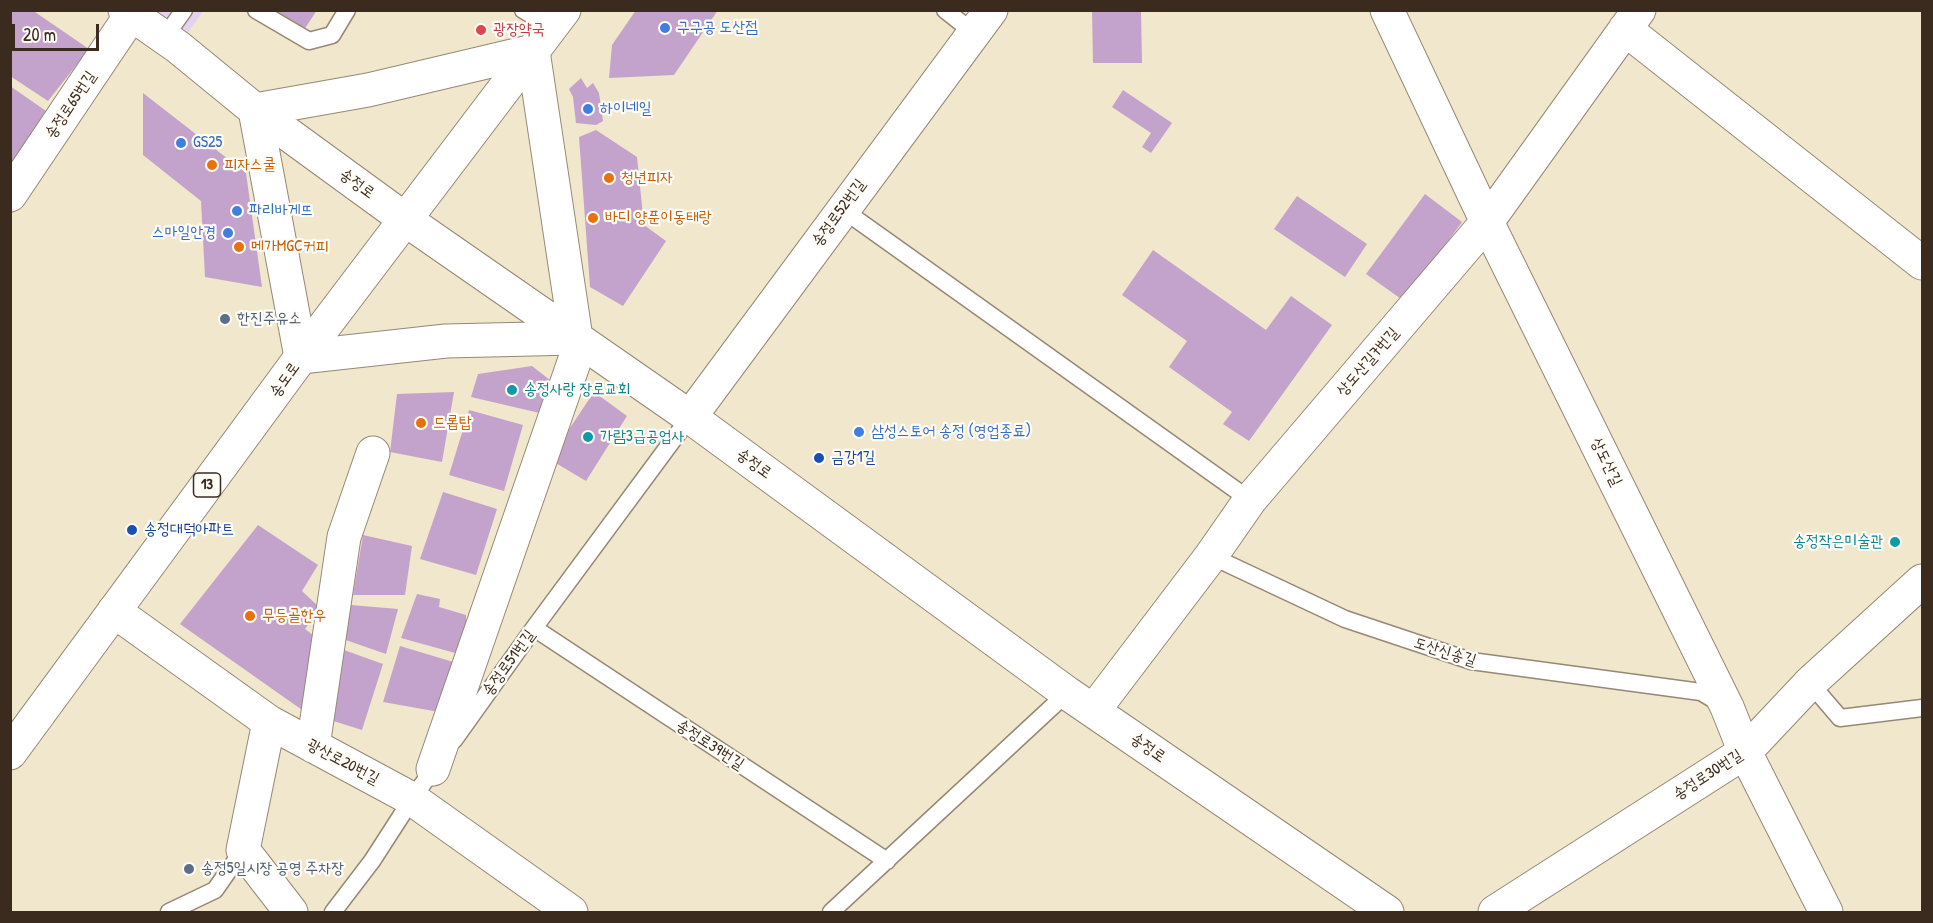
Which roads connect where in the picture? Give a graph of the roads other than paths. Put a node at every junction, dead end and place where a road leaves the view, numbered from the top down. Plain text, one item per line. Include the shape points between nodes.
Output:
1 (184, 10) edge
2 (256, 10) edge
3 (347, 10) edge
4 (523, 10) edge
5 (945, 10) edge
6 (1387, 10) edge
7 (128, 13) edge
8 (1632, 20) edge
9 (982, 22) edge
10 (549, 30) edge
11 (164, 38) junction
12 (255, 110) junction
13 (10, 195) edge
14 (842, 209) junction
15 (406, 220) junction
16 (1487, 222) junction
17 (1923, 263) edge
18 (579, 340) junction
19 (301, 357) junction
20 (690, 417) junction
21 (373, 453) dead end
22 (1250, 500) junction
23 (1211, 556) junction
24 (1923, 581) edge
25 (114, 611) junction
26 (534, 628) junction
27 (1810, 683) junction
28 (1080, 702) junction
29 (1727, 707) junction
30 (1923, 708) edge
31 (269, 722) junction
32 (313, 746) junction
33 (1745, 752) junction
34 (10, 753) edge
35 (433, 769) junction
36 (412, 799) junction
37 (243, 850) junction
38 (887, 861) junction
39 (169, 912) edge
40 (291, 912) edge
41 (333, 912) edge
42 (571, 912) edge
43 (831, 912) edge
44 (1387, 912) edge
45 (1495, 912) edge
46 (1826, 912) edge

1 - 11 lane
2 - 3 lane via 309,41 332,34
4 - 10 lane
5 - 9 lane
6 - 16 street, 상도산길
7 - 11 street, 송정로
7 - 13 street, 송정로65번길
8 - 16 street, 상도산길7번길
8 - 17 street
9 - 14 street, 송정로52번길
10 - 12 street via 368,90
10 - 15 street, 송도로 / 13
10 - 18 street
11 - 12 street, 송정로
12 - 15 street, 송정로
12 - 19 street
14 - 20 street, 송정로52번길
14 - 22 lane
15 - 18 street, 송정로
15 - 19 street, 송도로 / 13
16 - 22 street, 상도산길7번길
16 - 29 street, 상도산길
18 - 19 street via 446,341
18 - 20 street, 송정로
18 - 35 street
19 - 25 street, 송도로 / 13
20 - 26 lane, 송정로51번길
20 - 28 street, 송정로
21 - 32 street via 344,537
22 - 23 street, 상도산길7번길
23 - 28 street, 상도산길7번길
23 - 29 lane, 도산신송길 via 1345,619 1471,662 1701,692
24 - 27 street, 송정로30번길
25 - 31 street, 광산로20번길
25 - 34 street, 송도로 / 13
26 - 35 lane, 송정로51번길
26 - 38 lane, 송정로39번길
27 - 30 lane via 1840,718
27 - 33 street, 송정로30번길
28 - 38 lane
28 - 44 street, 송정로
29 - 33 street, 상도산길
31 - 32 street, 광산로20번길
31 - 37 street
32 - 36 street, 광산로20번길
33 - 45 street, 송정로30번길
33 - 46 street, 상도산길
35 - 36 lane, 송정로51번길
36 - 41 lane, 송정로51번길
36 - 42 street, 광산로20번길
37 - 39 lane via 215,890
37 - 40 street
38 - 43 lane

